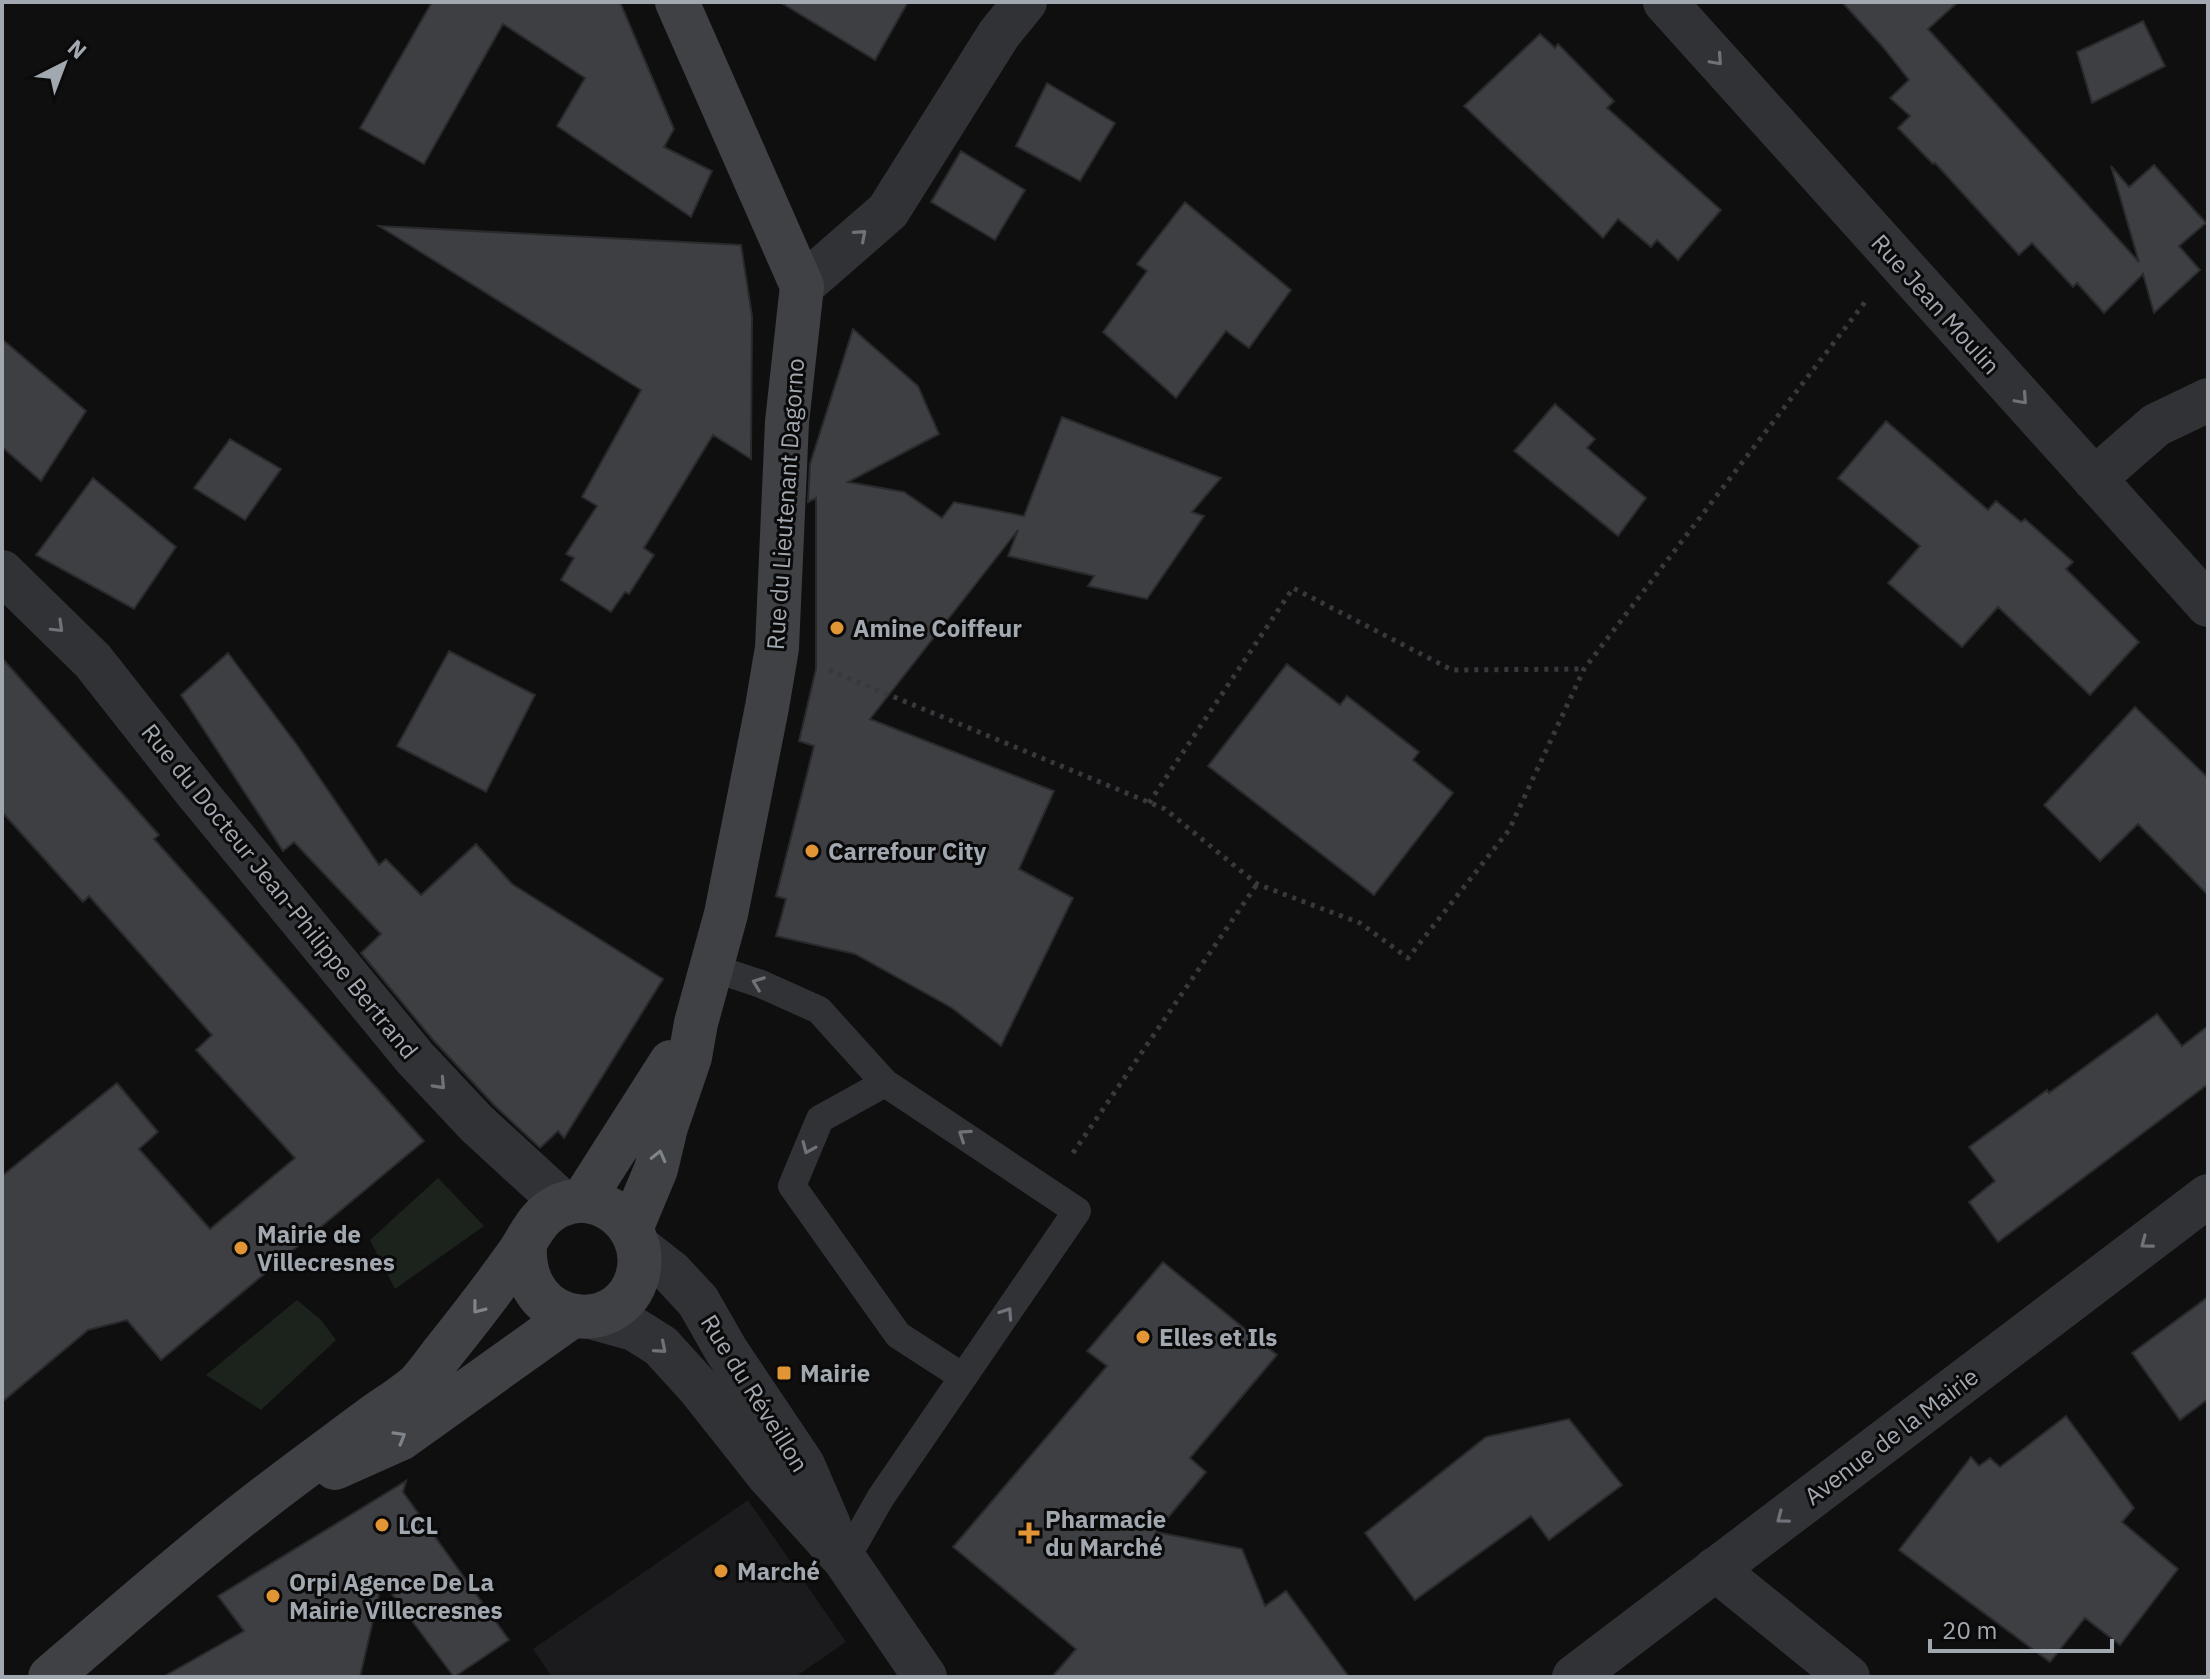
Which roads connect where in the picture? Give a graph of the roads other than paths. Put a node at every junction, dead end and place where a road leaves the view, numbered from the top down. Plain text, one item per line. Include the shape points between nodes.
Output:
1 (677, 2) edge
2 (1025, 2) edge
3 (1665, 2) edge
4 (802, 286) junction
5 (2208, 400) edge
6 (2094, 479) junction
7 (2, 572) edge
8 (2208, 605) edge
9 (713, 968) junction
10 (696, 1023) junction
11 (885, 1083) junction
12 (2208, 1196) edge
13 (573, 1202) junction
14 (635, 1238) junction
15 (525, 1245) junction
16 (582, 1317) junction
17 (963, 1377) junction
18 (253, 1506) junction
19 (845, 1560) junction
20 (1715, 1569) junction
21 (50, 1677) edge
22 (925, 1677) edge
23 (1574, 1677) edge
24 (1848, 1677) edge

1 - 4 street
4 -> 2 street via 888,211 999,34
3 -> 6 street, Rue Jean Moulin
4 - 9 street, Rue du Lieutenant Dagorno via 787,422 777,648
5 - 6 street via 2156,425
6 - 8 street, Rue Jean Moulin
7 -> 13 street, Rue du Docteur Jean-Philippe Bertrand via 93,661 415,1058 476,1123
9 - 10 street, Rue du Lieutenant Dagorno
11 -> 9 lane via 819,1010
10 - 13 street, Rue du Lieutenant Dagorno
14 -> 10 street, Rue du Lieutenant Dagorno
11 -> 17 lane via 820,1119 792,1186 898,1335
17 -> 11 lane via 1077,1211
12 -> 20 street, Avenue de la Mairie
13 - 14 street via 602,1204 619,1214
13 - 15 street, Rue du Lieutenant Dagorno via 546,1213
14 - 16 street, Rue du Lieutenant Dagorno via 640,1267 635,1284 609,1311
14 - 19 street, Rue du Réveillon via 698,1301 803,1465
15 - 16 street via 524,1265 539,1299 554,1310
15 -> 18 street, Rue du Lieutenant Dagorno via 418,1383
18 -> 16 street, Rue du Lieutenant Dagorno via 400,1439
16 -> 19 street, Rue du Réveillon via 634,1329 661,1346
17 - 19 lane
18 - 21 street, Rue du Lieutenant Dagorno
19 - 22 street, Rue du Réveillon
20 - 23 street, Avenue de la Mairie
20 - 24 street

